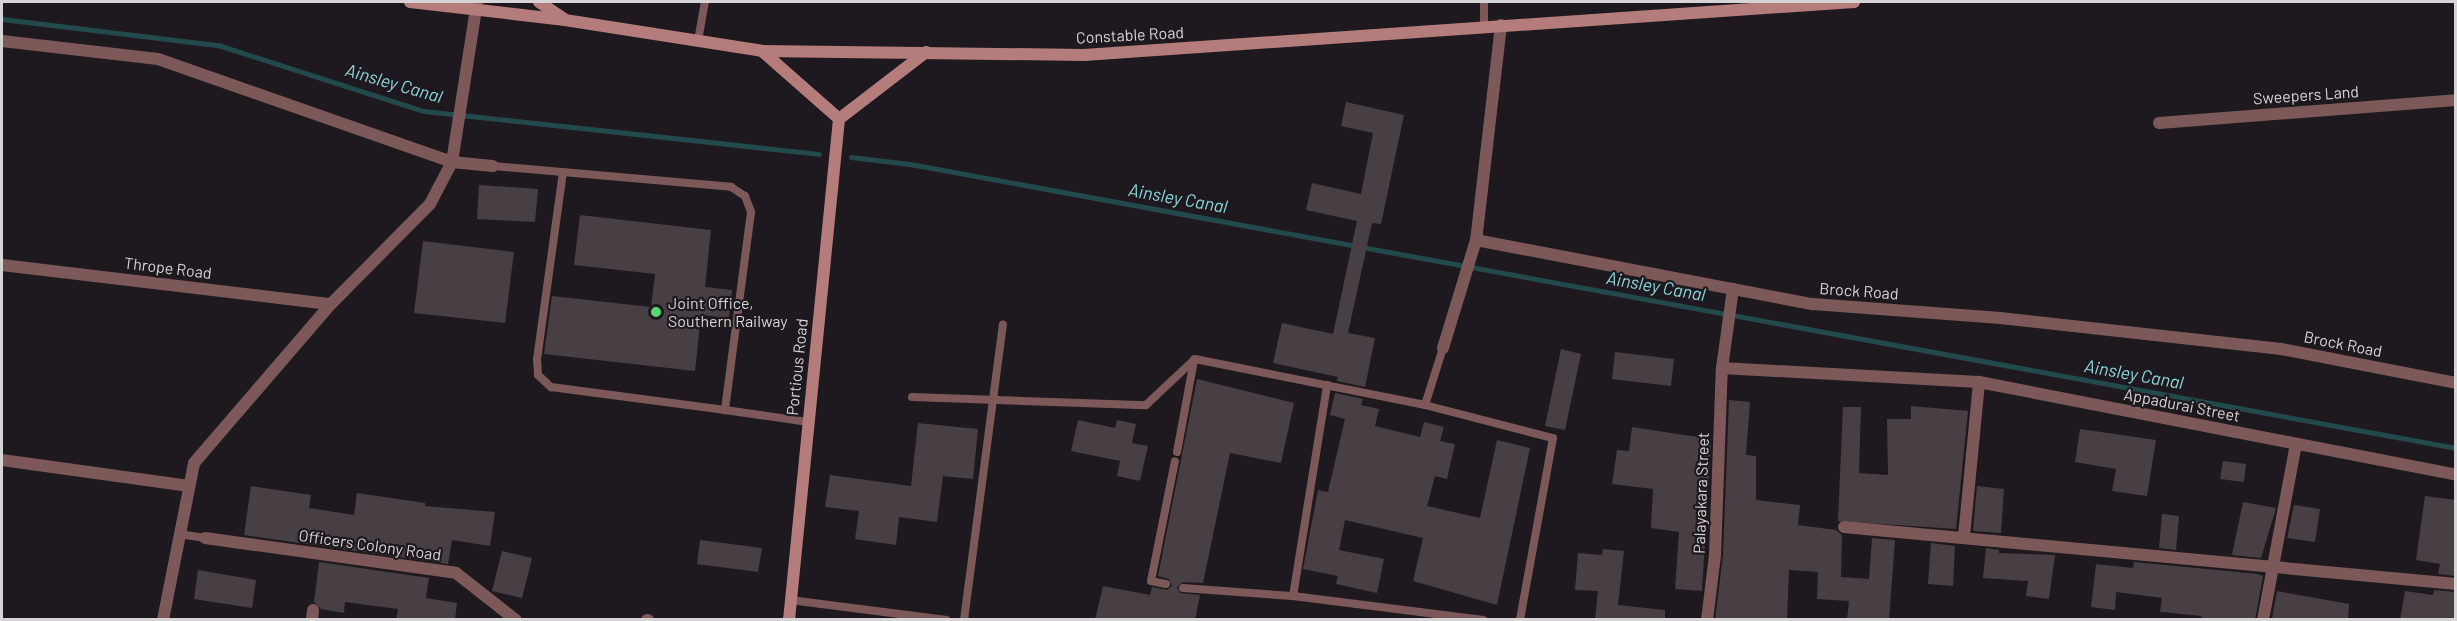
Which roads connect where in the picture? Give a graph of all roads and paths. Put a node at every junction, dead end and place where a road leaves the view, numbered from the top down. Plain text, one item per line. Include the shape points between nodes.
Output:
1 (410, 2) edge
2 (539, 2) edge
3 (705, 2) edge
4 (1484, 2) edge
5 (1854, 2) edge
6 (476, 5) edge
7 (565, 20) junction
8 (1501, 25) junction
9 (1484, 27) junction
10 (2, 41) edge
11 (698, 41) junction
12 (762, 51) junction
13 (926, 52) junction
14 (2456, 100) edge
15 (839, 118) junction
16 (2159, 123) dead end
17 (452, 162) junction
18 (493, 166) joint
19 (563, 172) junction
20 (1476, 240) junction
21 (2, 265) edge
22 (1733, 289) junction
23 (332, 304) junction
24 (1003, 325) dead end
25 (1443, 348) joint
26 (1195, 358) junction
27 (1722, 368) junction
28 (1979, 382) junction
29 (2456, 383) edge
30 (1327, 385) junction
31 (912, 398) dead end
32 (995, 400) junction
33 (1425, 405) junction
34 (725, 410) junction
35 (808, 422) junction
36 (2296, 444) junction
37 (2, 460) edge
38 (2456, 475) edge
39 (189, 486) junction
40 (1844, 527) dead end
41 (178, 534) junction
42 (1964, 536) junction
43 (205, 538) joint
44 (2272, 564) junction
45 (1166, 584) dead end
46 (2456, 584) edge
47 (1183, 588) dead end
48 (1293, 596) junction
49 (790, 600) junction
50 (163, 620) edge
51 (516, 620) edge
52 (789, 620) edge
53 (947, 620) edge
54 (964, 620) edge
55 (1483, 620) edge
56 (1520, 620) edge
57 (1707, 620) edge
58 (2263, 620) edge

1 - 6 main road, Constable Road
2 - 7 main road
3 - 11 lane
4 - 9 lane
5 - 8 main road, Constable Road
6 - 7 main road, Constable Road
6 - 17 street
7 - 11 main road, Constable Road
8 - 9 main road, Constable Road
8 - 20 street
9 - 13 main road, Constable Road via 1084,55
10 - 17 street via 158,59
11 - 12 main road, Constable Road
12 - 13 main road, Constable Road
12 - 15 main road
13 - 15 main road
14 - 16 street, Sweepers Land
15 - 35 main road, Portious Road
17 - 18 street
17 - 23 street via 430,204
18 - 19 lane
19 - 34 lane via 538,375 551,387
19 - 34 lane via 731,187 745,196 751,212
20 - 22 street, Brock Road
20 - 25 street
21 - 23 street, Thrope Road
22 - 27 street, Palayakara Street
22 - 29 street, Brock Road via 1813,304 2000,318 2281,349
23 - 39 street via 194,463
24 - 32 lane
25 - 33 lane
26 - 30 lane
26 - 32 lane via 1146,405
26 - 45 lane via 1151,581
27 - 28 street, Appadurai Street
27 - 57 street, Palayakara Street via 1715,555
28 - 36 street, Appadurai Street
28 - 42 street
30 - 33 lane
30 - 48 lane
31 - 32 lane
32 - 54 lane
33 - 56 lane via 1553,438
34 - 35 lane
35 - 49 main road, Portious Road
36 - 38 street, Appadurai Street
36 - 44 street
37 - 39 street
39 - 41 street
40 - 42 street
41 - 43 lane
41 - 50 street
42 - 44 street
43 - 51 street, Officers Colony Road via 456,573
44 - 46 street
44 - 58 street
47 - 48 lane
48 - 55 lane
49 - 52 main road, Portious Road
49 - 53 lane

